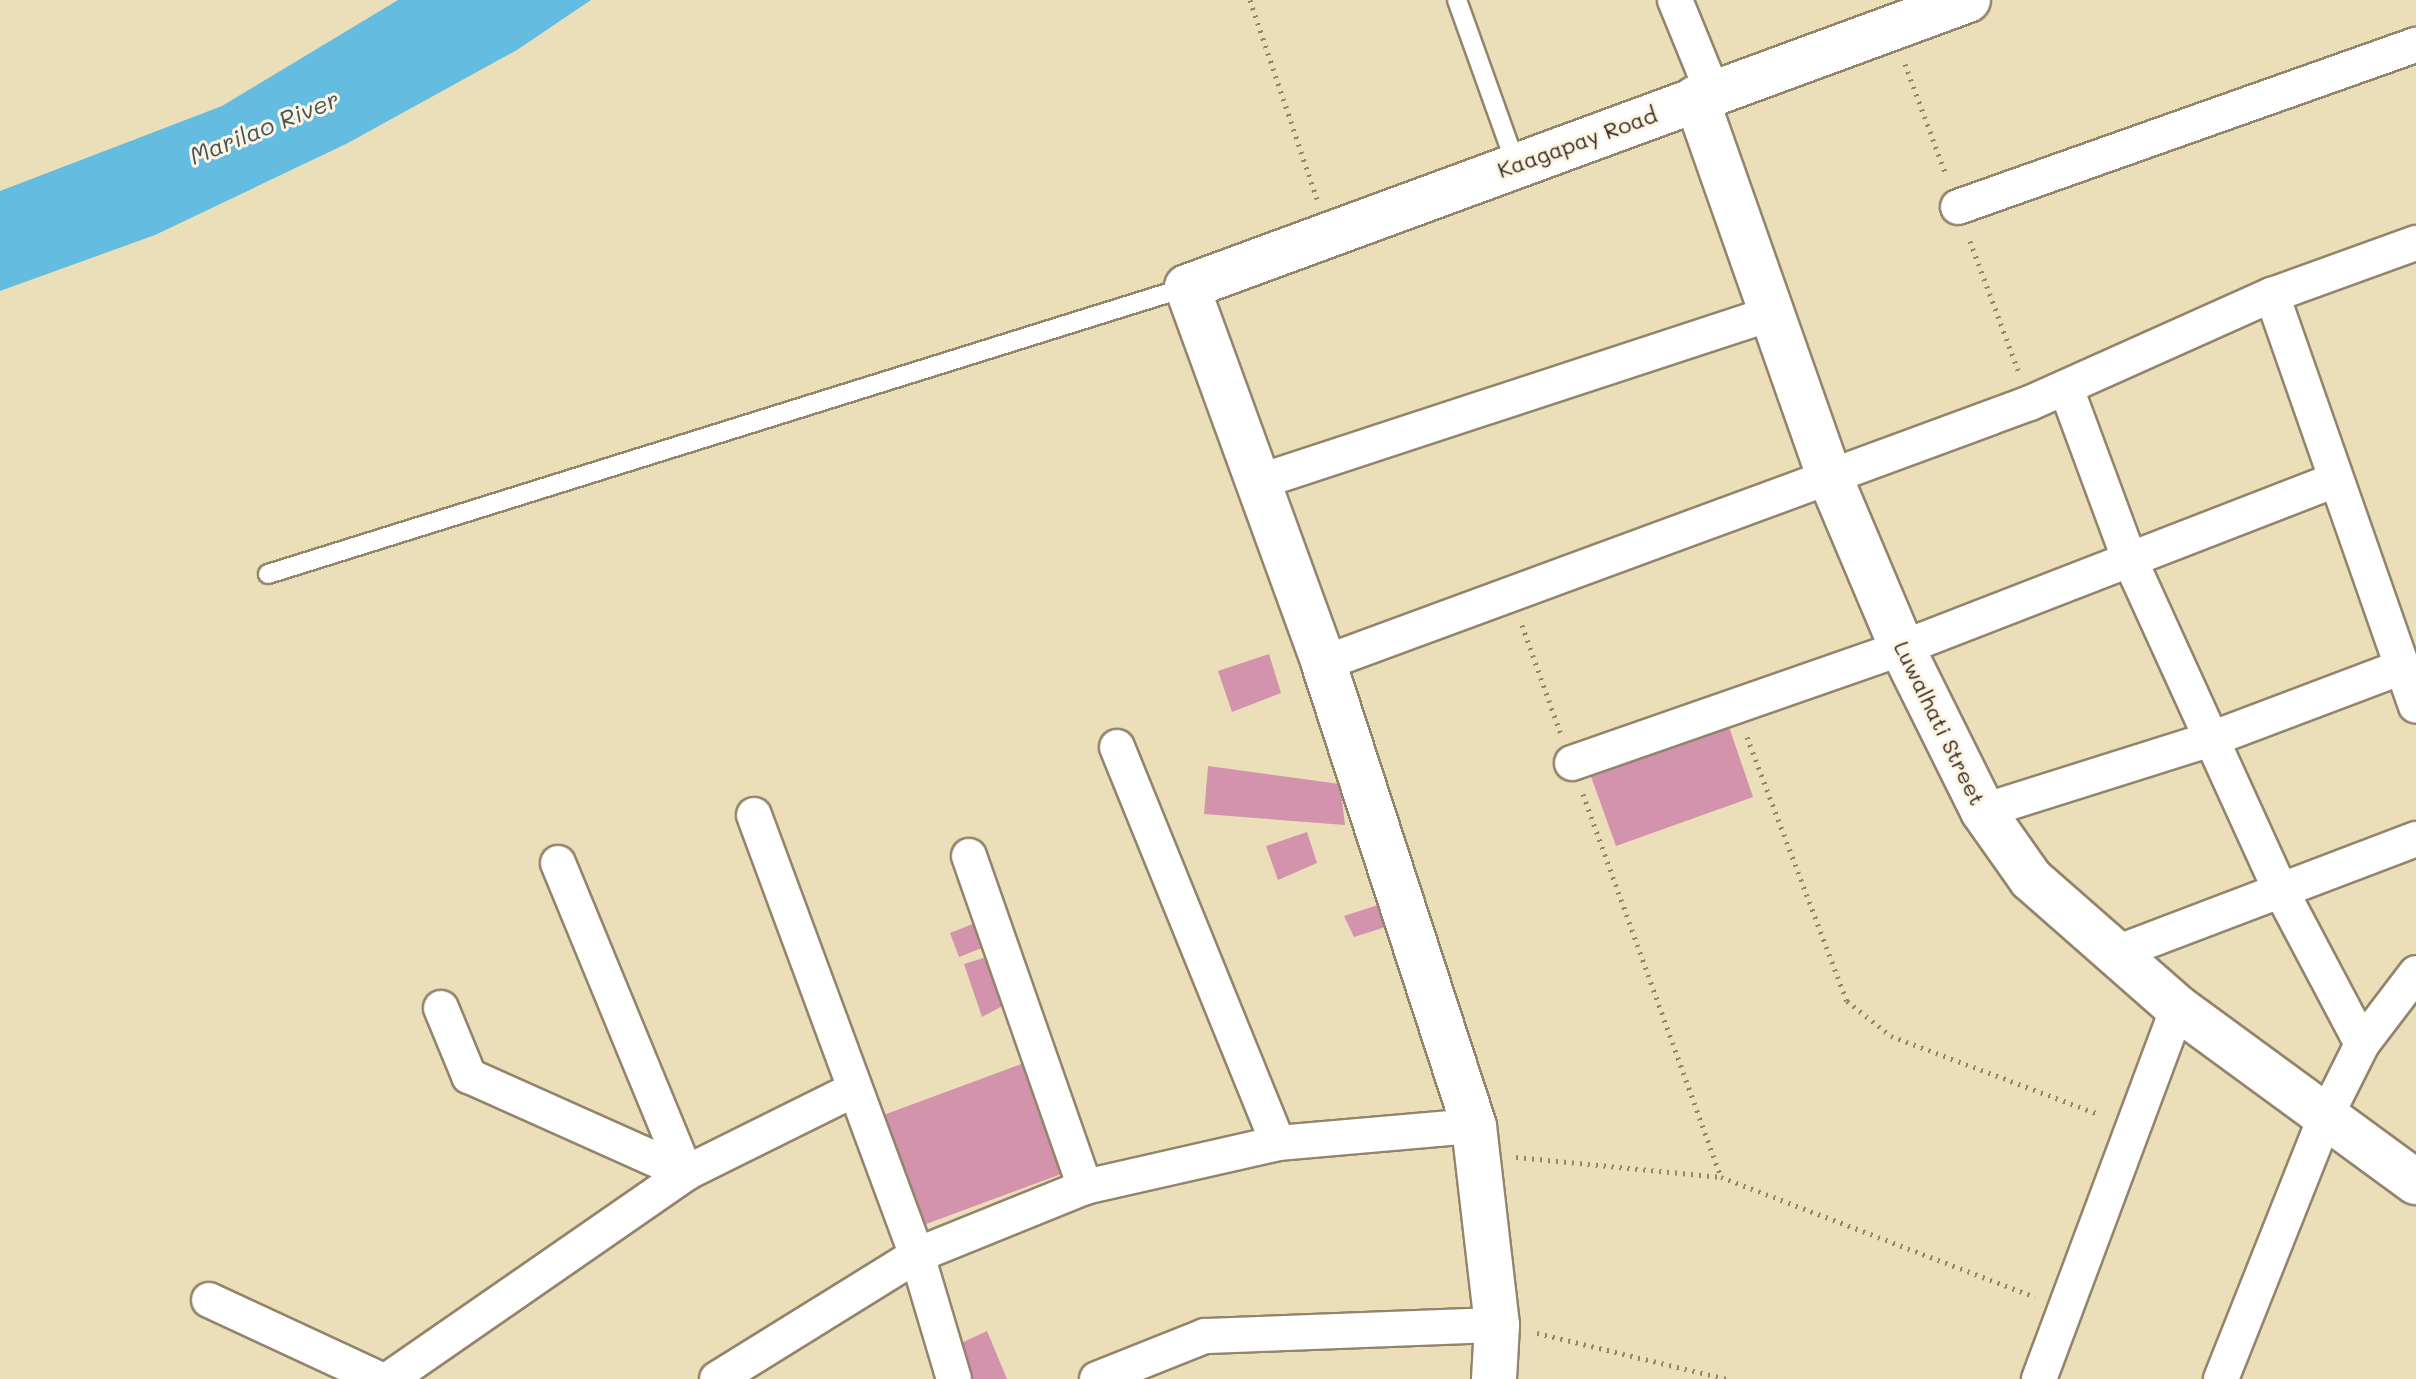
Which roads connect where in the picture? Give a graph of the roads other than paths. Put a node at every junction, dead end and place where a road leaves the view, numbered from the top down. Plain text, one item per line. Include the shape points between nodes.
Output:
1 (1457, 0) edge
2 (1675, 0) edge
3 (1968, 0) edge
4 (1887, 15) edge
5 (2416, 45) edge
6 (1704, 96) junction
7 (1516, 165) junction
8 (1958, 207) dead end
9 (2416, 243) edge
10 (1187, 287) junction
11 (2272, 295) junction
12 (1770, 314) junction
13 (2066, 388) junction
14 (1829, 475) junction
15 (2332, 481) junction
16 (1258, 482) junction
17 (2129, 558) junction
18 (268, 574) dead end
19 (1902, 648) junction
20 (1324, 663) junction
21 (2399, 668) junction
22 (2416, 706) edge
23 (2214, 738) junction
24 (1117, 747) dead end
25 (1572, 763) road end
26 (1983, 811) junction
27 (754, 815) dead end
28 (2416, 839) edge
29 (969, 856) dead end
30 (558, 863) dead end
31 (2280, 889) junction
32 (2116, 953) junction
33 (2416, 973) edge
34 (441, 1008) dead end
35 (2178, 1008) junction
36 (2362, 1044) junction
37 (853, 1090) junction
38 (2324, 1120) junction
39 (1478, 1140) junction
40 (1278, 1143) junction
41 (686, 1173) junction
42 (2416, 1182) edge
43 (1085, 1187) junction
44 (917, 1255) junction
45 (209, 1300) dead end
46 (1497, 1325) junction
47 (379, 1379) edge
48 (389, 1379) edge
49 (717, 1379) edge
50 (954, 1379) edge
51 (1097, 1379) edge
52 (1494, 1379) edge
53 (2039, 1379) edge
54 (2221, 1379) edge

1 - 7 lane
2 - 6 street
3 - 4 street, Kaagapay Road
4 - 6 street, Kaagapay Road
5 - 8 street
6 - 7 street, Kaagapay Road
6 - 12 street, Luwalhati Street
7 - 10 street, Kaagapay Road
9 - 11 street
10 - 16 street
10 - 18 lane
11 - 13 street
11 - 15 street
12 - 14 street, Luwalhati Street
12 - 16 street
13 - 14 street
13 - 17 street
14 - 19 street, Luwalhati Street
14 - 20 street
15 - 17 street
15 - 21 street
16 - 20 street
17 - 19 street
17 - 23 street
19 - 25 street
19 - 26 street, Luwalhati Street
20 - 39 street
21 - 22 street
21 - 23 street
23 - 26 street
23 - 31 street
24 - 40 street
26 - 32 street, Luwalhati Street via 2031,879
27 - 37 street
28 - 31 street
29 - 43 street
30 - 41 street
31 - 32 street
31 - 36 street
32 - 35 street, Luwalhati Street
33 - 36 street
34 - 41 street via 469,1076
35 - 38 street, Luwalhati Street
35 - 53 street
36 - 38 street
37 - 41 street
37 - 44 street
38 - 42 street, Luwalhati Street
38 - 54 street
39 - 40 street
39 - 46 street
40 - 43 street
41 - 48 street
43 - 44 street
44 - 49 street
44 - 50 street
45 - 47 street
46 - 51 street via 1205,1336
46 - 52 street

